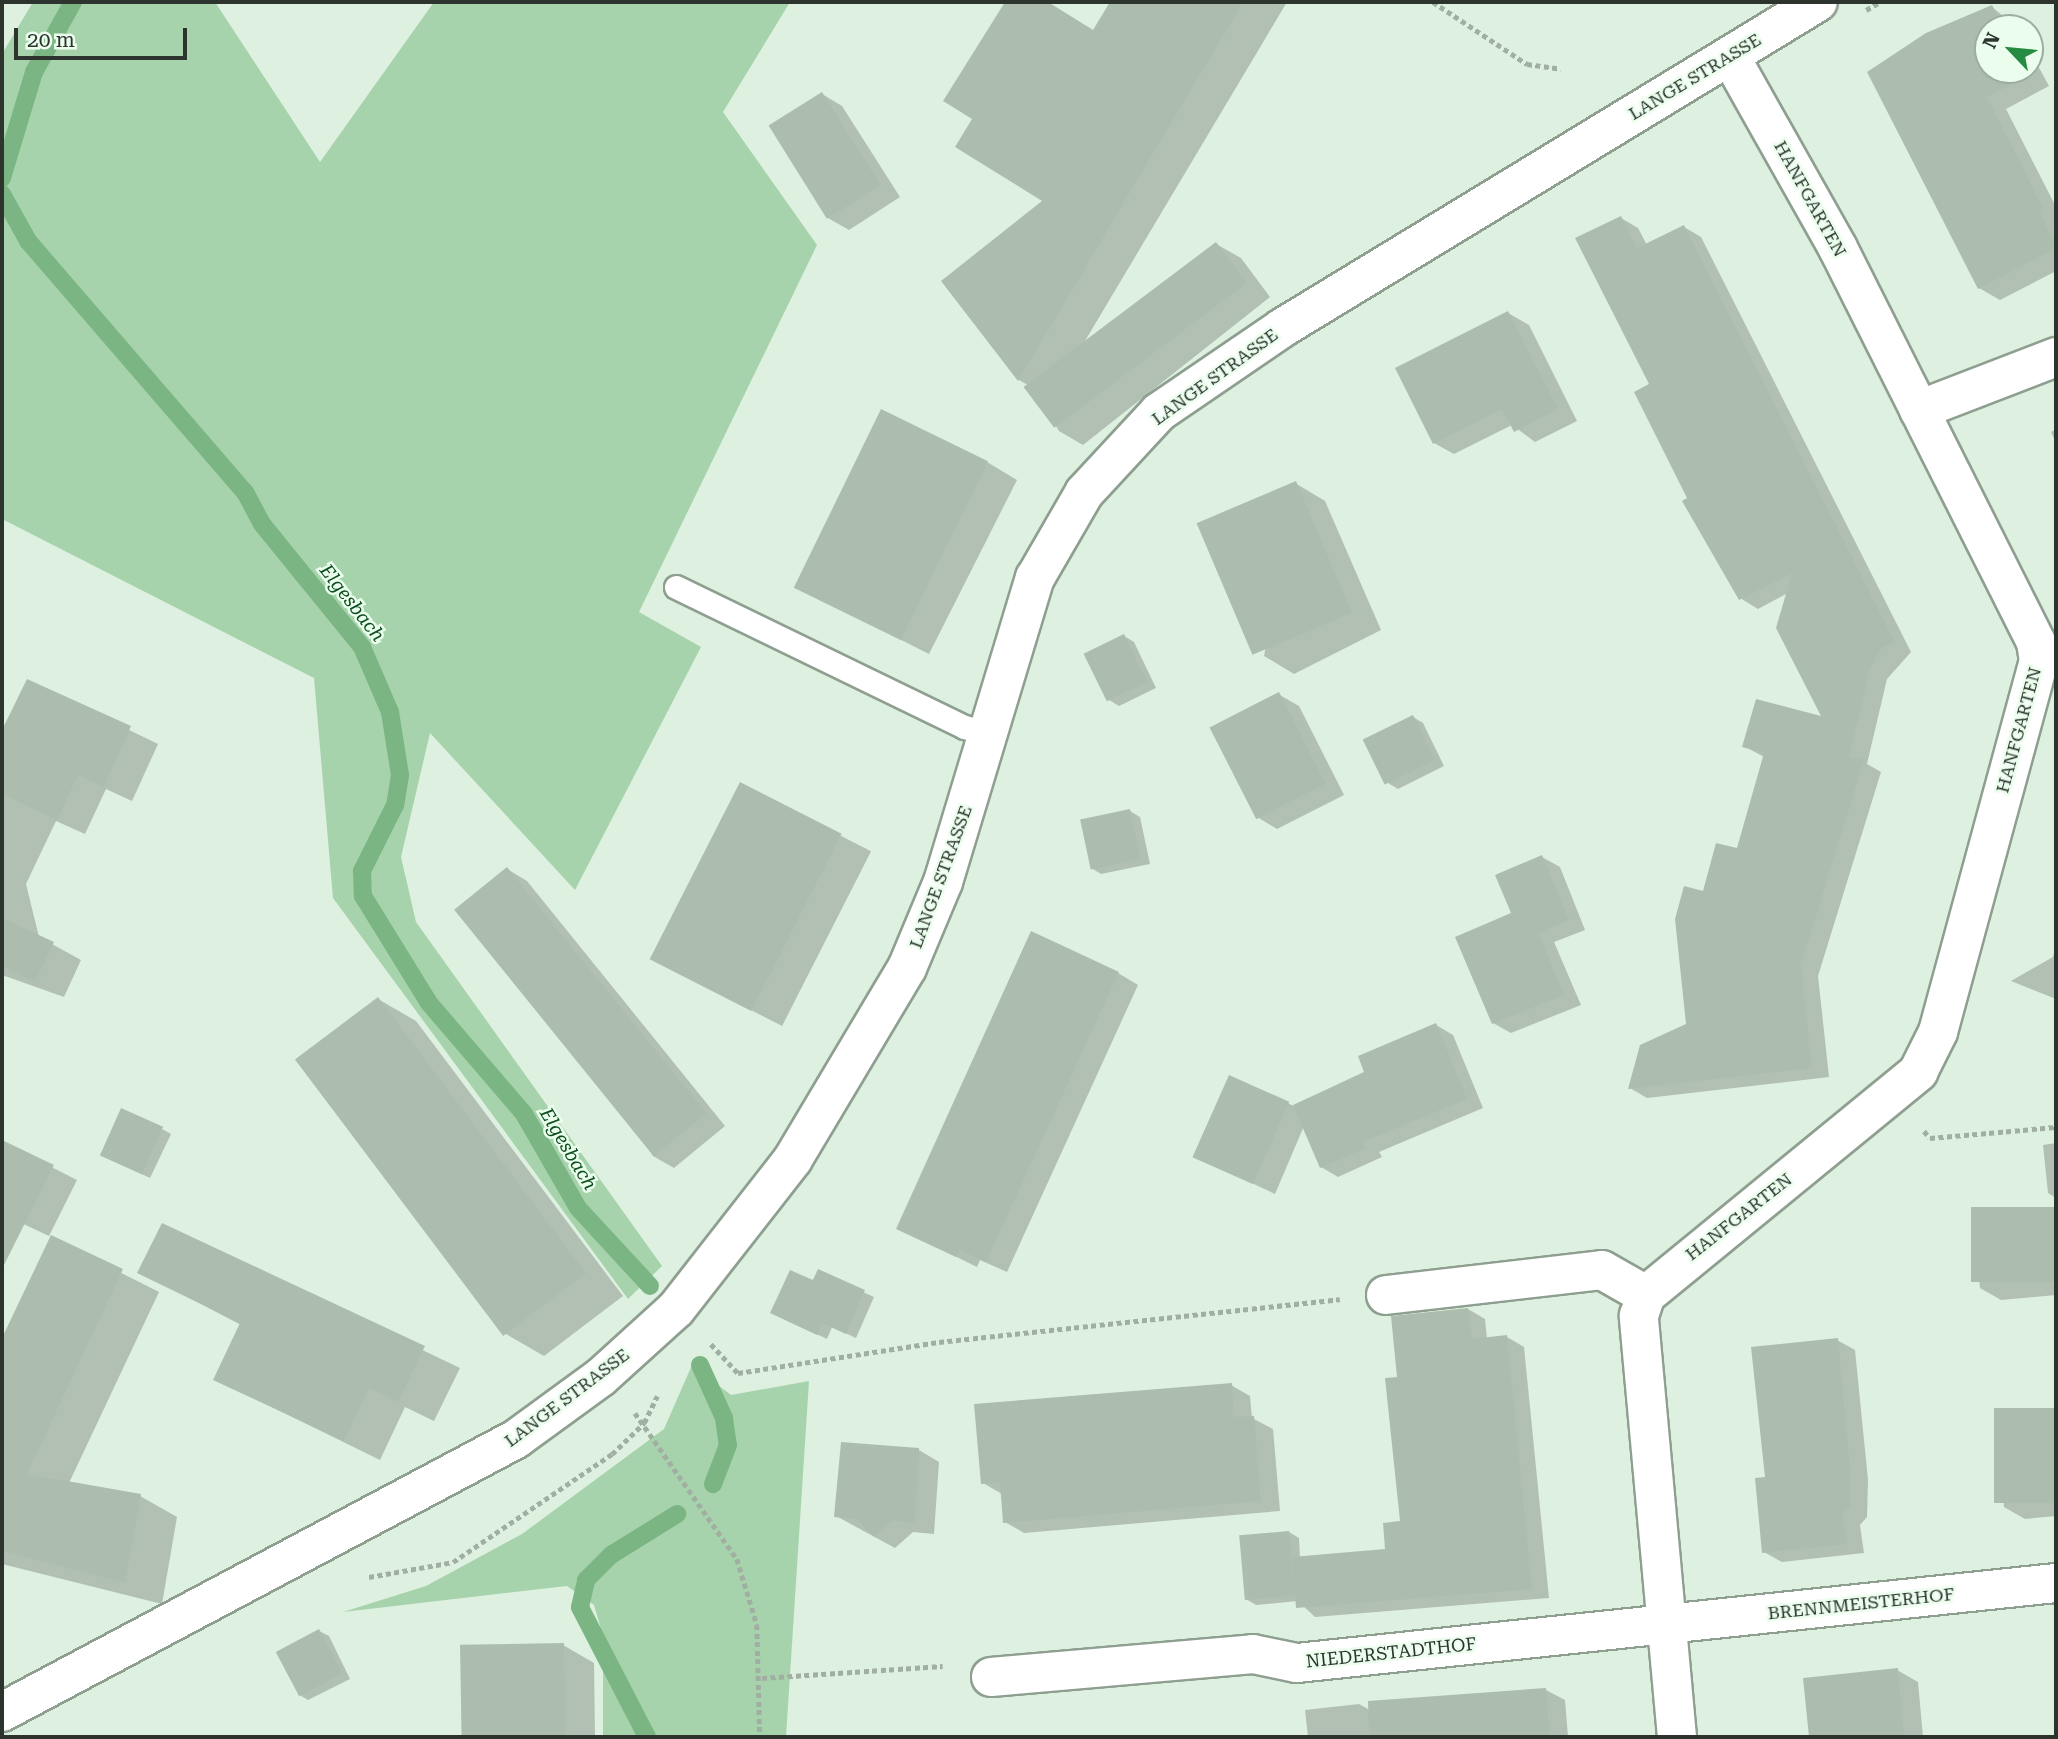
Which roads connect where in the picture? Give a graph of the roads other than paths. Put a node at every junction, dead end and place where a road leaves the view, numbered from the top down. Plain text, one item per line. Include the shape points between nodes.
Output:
1 (1818, 2) edge
2 (1730, 56) junction
3 (2056, 357) edge
4 (1919, 410) junction
5 (676, 587) dead end
6 (2044, 687) edge
7 (989, 733) junction
8 (1386, 1294) road end
9 (1646, 1295) junction
10 (2056, 1583) edge
11 (1666, 1625) junction
12 (991, 1677) road end
13 (2, 1712) edge
14 (1677, 1737) edge

1 - 2 street, LANGE STRASSE
2 - 4 street, HANFGARTEN
2 - 7 street, LANGE STRASSE via 1282,328 1159,412 1084,493 1035,578
3 - 4 street
4 - 6 street, HANFGARTEN via 2036,642
5 - 7 lane via 964,727
6 - 9 street, HANFGARTEN via 1938,1032 1918,1072
7 - 13 street, LANGE STRASSE via 943,882 907,968 793,1158 676,1309 601,1377 516,1439
8 - 9 street via 1602,1270
9 - 11 street via 1639,1316
10 - 11 street, BRENNMEISTERHOF
11 - 12 street, NIEDERSTADTHOF via 1297,1663 1254,1654
11 - 14 street

